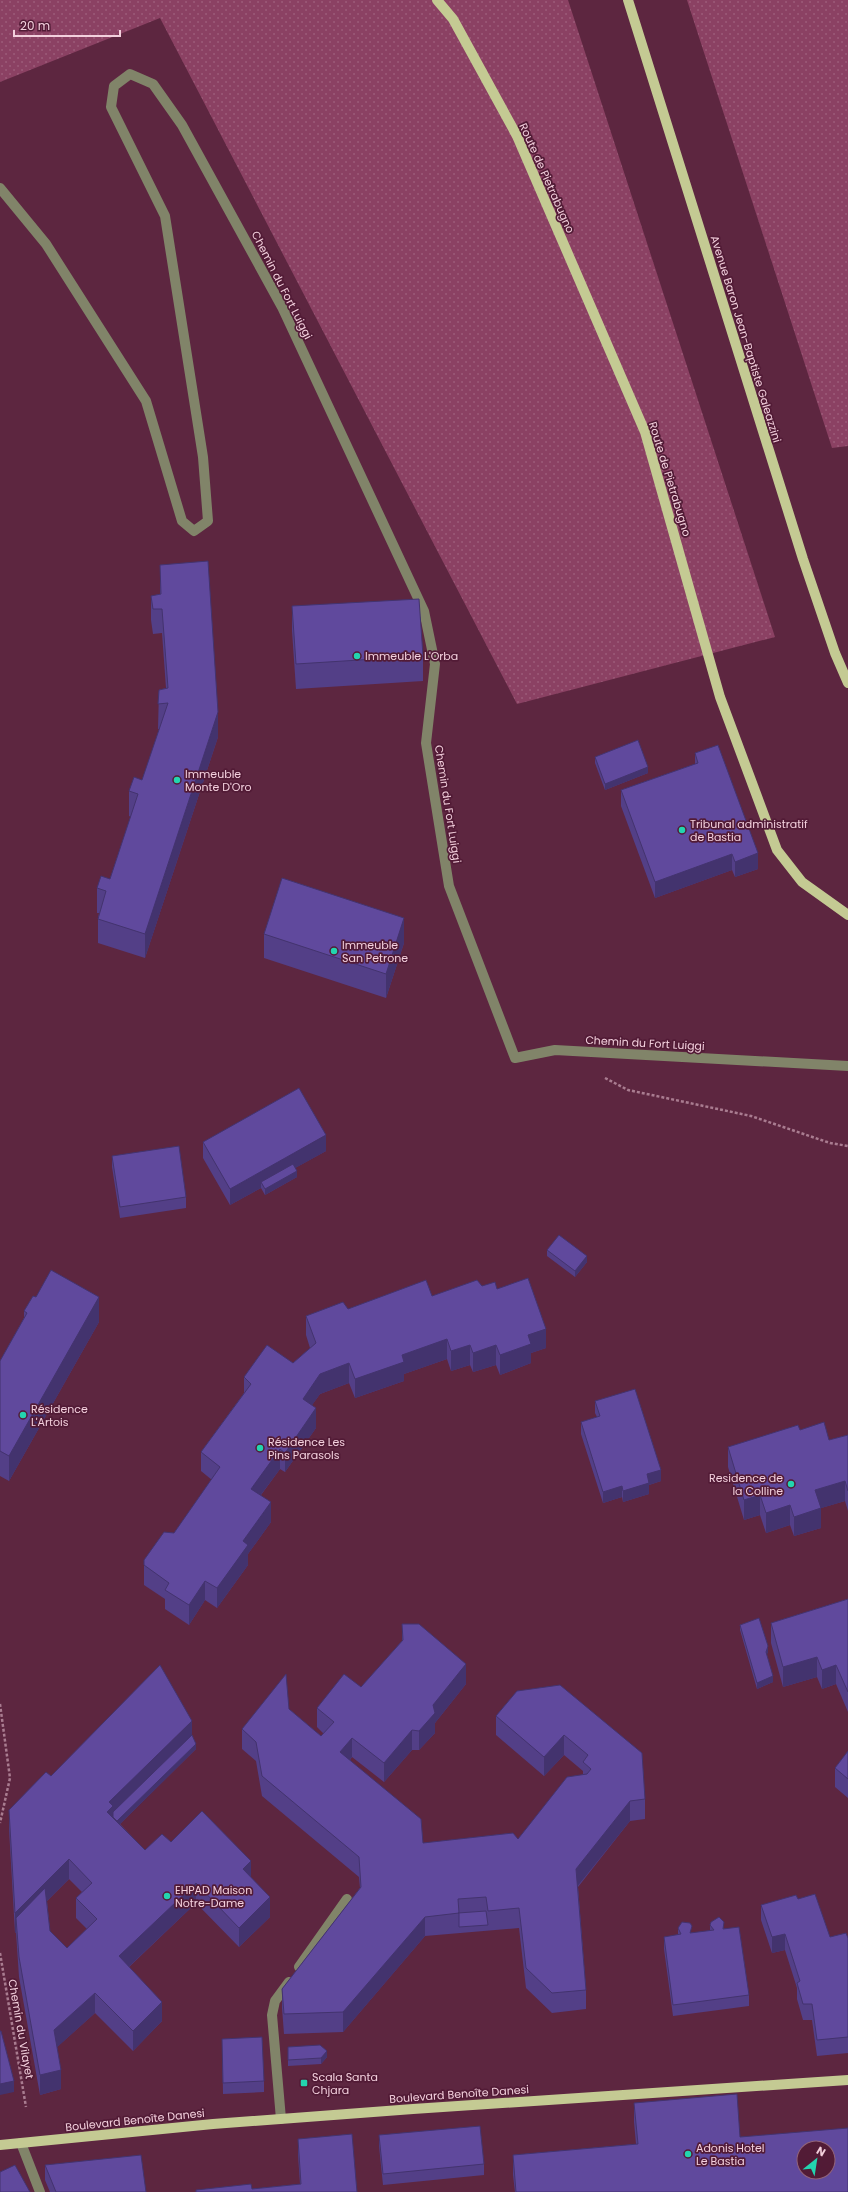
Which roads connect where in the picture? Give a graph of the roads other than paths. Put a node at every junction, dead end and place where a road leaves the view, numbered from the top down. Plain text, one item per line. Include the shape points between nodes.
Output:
1 (437, 0) edge
2 (628, 0) edge
3 (0, 188) edge
4 (848, 683) edge
5 (848, 915) edge
6 (848, 1066) edge
7 (347, 1899) dead end
8 (848, 2080) edge
9 (281, 2119) junction
10 (21, 2143) junction
11 (0, 2146) edge
12 (40, 2192) edge

1 - 5 main road, Route de Pietrabugno via 453,19 517,136 645,432 720,697 777,850 802,882
2 - 4 main road, Avenue Baron Jean-Baptiste Galeazzini via 803,559
3 - 6 street, Chemin du Fort Luiggi via 46,244 146,401 182,521 194,531 208,521 203,458 165,216 111,107 114,86 130,74 154,84 182,125 282,307 424,612 435,664 426,743 449,886 515,1058 555,1050
7 - 9 street via 275,2001 272,2015
8 - 9 main road, Boulevard Benoîte Danesi
9 - 10 main road, Boulevard Benoîte Danesi
10 - 11 main road, Boulevard Benoîte Danesi
10 - 12 street

